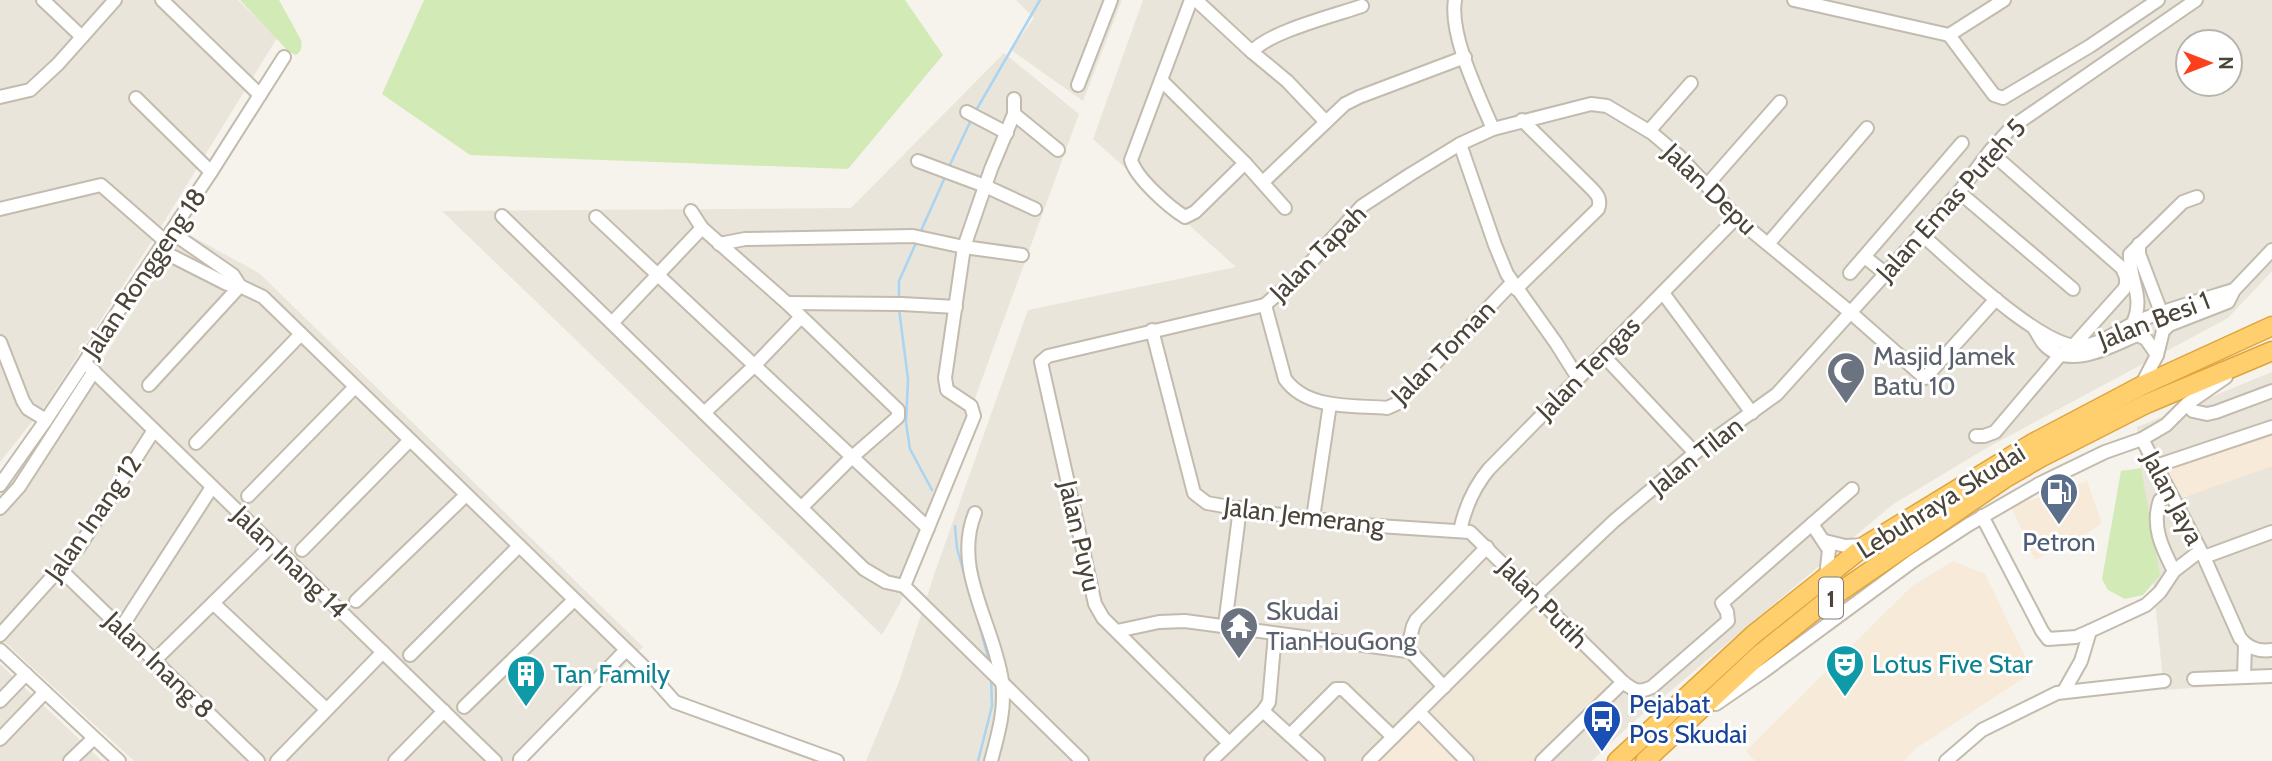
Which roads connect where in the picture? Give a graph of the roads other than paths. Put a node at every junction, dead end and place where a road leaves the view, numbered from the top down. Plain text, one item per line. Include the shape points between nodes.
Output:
1 (43, 0) edge
2 (115, 0) edge
3 (162, 0) edge
4 (1111, 0) edge
5 (1194, 0) edge
6 (1455, 0) edge
7 (1794, 0) edge
8 (2004, 0) edge
9 (2158, 0) edge
10 (2164, 0) edge
11 (2196, 0) edge
12 (1362, 6) dead end
13 (1850, 7) edge
14 (2173, 14) junction
15 (1949, 34) junction
16 (82, 37) junction
17 (1252, 52) junction
18 (284, 57) dead end
19 (1465, 57) junction
20 (1161, 80) junction
21 (1691, 83) dead end
22 (1078, 85) dead end
23 (260, 95) junction
24 (0, 97) edge
25 (136, 98) dead end
26 (1014, 99) dead end
27 (1780, 102) dead end
28 (1014, 114) junction
29 (972, 115) dead end
30 (1522, 120) junction
31 (1326, 122) junction
32 (1867, 128) dead end
33 (1493, 129) junction
34 (1649, 131) junction
35 (1007, 133) junction
36 (1460, 144) junction
37 (1962, 144) dead end
38 (1058, 149) dead end
39 (918, 161) dead end
40 (1245, 163) junction
41 (2003, 163) dead end
42 (211, 172) junction
43 (1263, 182) junction
44 (1707, 186) junction
45 (985, 187) junction
46 (1959, 192) junction
47 (2197, 197) dead end
48 (0, 208) edge
49 (1285, 208) dead end
50 (1035, 209) dead end
51 (691, 211) dead end
52 (502, 216) dead end
53 (596, 217) dead end
54 (1736, 218) junction
55 (702, 228) junction
56 (1921, 234) junction
57 (165, 241) junction
58 (719, 244) junction
59 (1768, 244) junction
60 (2139, 244) junction
61 (964, 247) junction
62 (2272, 250) edge
63 (1022, 255) dead end
64 (1866, 257) junction
65 (657, 273) junction
66 (1850, 273) dead end
67 (1886, 274) junction
68 (240, 286) junction
69 (1514, 286) junction
70 (2073, 289) dead end
71 (2234, 290) junction
72 (1663, 293) junction
73 (1996, 299) junction
74 (786, 303) junction
75 (1265, 305) junction
76 (956, 307) junction
77 (1850, 312) junction
78 (2161, 312) junction
79 (801, 317) junction
80 (612, 323) junction
81 (2133, 323) junction
82 (2272, 326) edge
83 (1152, 330) junction
84 (2035, 330) junction
85 (301, 334) junction
86 (0, 342) edge
87 (2073, 346) junction
88 (2267, 353) edge
89 (1602, 354) junction
90 (2061, 354) junction
91 (2157, 355) junction
92 (1041, 362) joint
93 (89, 367) junction
94 (753, 367) junction
95 (1578, 378) junction
96 (149, 385) dead end
97 (2141, 386) junction
98 (355, 387) junction
99 (2272, 391) edge
100 (1330, 404) junction
101 (2188, 404) junction
102 (704, 413) junction
103 (1752, 413) junction
104 (46, 421) junction
105 (2272, 427) edge
106 (154, 430) junction
107 (1976, 436) dead end
108 (2142, 439) junction
109 (410, 440) junction
110 (196, 443) dead end
111 (1695, 453) junction
112 (851, 458) junction
113 (2156, 466) junction
114 (0, 485) edge
115 (212, 487) junction
116 (1852, 489) dead end
117 (466, 495) junction
118 (2170, 495) junction
119 (248, 496) dead end
120 (802, 507) junction
121 (0, 508) edge
122 (1240, 508) junction
123 (975, 513) dead end
124 (1982, 516) junction
125 (1313, 517) junction
126 (1812, 524) junction
127 (928, 528) junction
128 (1460, 531) junction
129 (2272, 532) edge
130 (1825, 541) junction
131 (272, 545) junction
132 (1866, 545) junction
133 (519, 546) junction
134 (1487, 547) junction
135 (302, 550) dead end
136 (2202, 554) junction
137 (60, 569) junction
138 (2174, 571) junction
139 (1826, 576) junction
140 (904, 586) junction
141 (1536, 595) junction
142 (574, 600) junction
143 (356, 601) dead end
144 (213, 603) junction
145 (1225, 625) junction
146 (121, 628) junction
147 (2090, 631) junction
148 (1117, 632) junction
149 (1275, 634) junction
150 (0, 635) edge
151 (2245, 644) junction
152 (0, 650) edge
153 (626, 650) junction
154 (2272, 650) edge
155 (1407, 651) junction
156 (383, 652) junction
157 (410, 655) dead end
158 (153, 661) junction
159 (26, 674) junction
160 (2244, 675) junction
161 (2272, 676) edge
162 (998, 678) junction
163 (2194, 679) dead end
164 (2164, 681) dead end
165 (1623, 682) junction
166 (1444, 687) junction
167 (2064, 691) junction
168 (45, 692) junction
169 (0, 701) edge
170 (464, 707) dead end
171 (327, 709) junction
172 (444, 711) junction
173 (1264, 711) junction
174 (1419, 712) junction
175 (1671, 734) junction
176 (1290, 735) junction
177 (94, 737) junction
178 (1394, 737) junction
179 (0, 740) edge
180 (1229, 743) junction
181 (520, 759) dead end
182 (70, 761) edge
183 (119, 761) edge
184 (258, 761) edge
185 (277, 761) edge
186 (395, 761) edge
187 (495, 761) edge
188 (837, 761) edge
189 (991, 761) edge
190 (1082, 761) edge
191 (1211, 761) edge
192 (1318, 761) edge
193 (1369, 761) edge
194 (1467, 761) edge
195 (1542, 761) edge
196 (1617, 761) edge
197 (1644, 761) edge
198 (1945, 761) edge

1 - 16 street
2 - 16 street
3 - 23 street
4 - 22 street
5 - 17 street
5 - 20 street
6 - 19 street via 1455,27
7 - 13 street
8 - 15 street
9 - 15 street via 2003,98 1994,95
10 - 14 street
11 - 14 street, Jalan Emas Puteh 5
12 - 17 street via 1271,38
13 - 15 street
14 - 46 street, Jalan Emas Puteh 5 via 2012,127
16 - 24 street via 30,90
17 - 31 street
18 - 23 street, Jalan Ronggeng 18
19 - 31 street via 1359,97
19 - 33 street
20 - 40 street
20 - 40 street via 1131,160 1135,171 1185,217
21 - 34 street
23 - 42 street, Jalan Ronggeng 18
25 - 42 street
26 - 28 street
27 - 44 street
28 - 35 street
28 - 38 street
29 - 35 street
30 - 33 street, Jalan Depu
30 - 34 street, Jalan Depu via 1600,104
30 - 69 street, Jalan Toman via 1598,196 1600,205
31 - 43 street
32 - 59 street
33 - 36 street, Jalan Depu
34 - 44 street, Jalan Depu
35 - 45 street
36 - 69 street
36 - 75 street, Jalan Tapah via 1362,206
37 - 64 street
39 - 45 street
40 - 43 street
41 - 87 street via 2105,252 2126,278 2124,289
42 - 57 street, Jalan Ronggeng 18
43 - 49 street
44 - 54 street, Jalan Depu
45 - 50 street
45 - 61 street
46 - 56 street, Jalan Emas Puteh 5
46 - 70 street
47 - 60 street via 2183,202
48 - 57 street via 101,185
51 - 55 street
52 - 80 street
53 - 65 street
54 - 59 street, Jalan Depu
54 - 72 street, Jalan Tengas
55 - 58 street
55 - 65 street
56 - 67 street, Jalan Emas Puteh 5
56 - 73 street, Jalan Besi 1
57 - 68 street via 227,284
57 - 68 street via 233,275
57 - 93 street, Jalan Ronggeng 18
58 - 61 street via 745,239 918,237
58 - 74 street
59 - 77 street, Jalan Depu
60 - 78 street
60 - 81 street via 2129,262 2139,305
61 - 63 street
61 - 76 street
62 - 71 street, Jalan Besi 1
64 - 66 street
64 - 67 street
65 - 80 street
65 - 94 street
67 - 77 street, Jalan Emas Puteh 5
68 - 85 street via 263,297
68 - 96 street
69 - 95 street
69 - 100 street, Jalan Toman via 1396,404 1387,408
71 - 78 street, Jalan Besi 1
71 - 91 street, Jalan Besi 1 via 2220,307 2169,325
72 - 89 street, Jalan Tengas
72 - 103 street
73 - 77 street, Jalan Depu via 1925,378
73 - 84 street, Jalan Besi 1
74 - 76 street
74 - 79 street
75 - 83 street, Jalan Tapah
75 - 100 street, Jalan Toman via 1285,379 1300,393
76 - 127 street via 945,378 947,390 971,406 974,416
77 - 103 street, Jalan Tilan via 1777,394
78 - 81 street, Jalan Besi 1
79 - 94 street
79 - 112 street via 898,410 898,417
80 - 102 street
81 - 87 street, Jalan Besi 1 via 2094,343
82 - 97 highway, Lebuhraya Skudai / 1
83 - 92 street, Jalan Tapah via 1048,356
83 - 122 street, Jalan Jemerang via 1194,493 1207,503
84 - 87 street, Jalan Besi 1
84 - 90 street, Jalan Besi 1 via 2044,344
85 - 98 street
85 - 110 street
86 - 104 street via 23,401
88 - 101 street
88 - 175 highway, Lebuhraya Skudai / 1 via 2146,404 2004,479 1825,602
89 - 95 street, Jalan Tengas
89 - 111 street
90 - 91 street, Jalan Besi 1 via 2088,355 2137,335 2146,339
90 - 107 street via 1995,432
91 - 97 street, Jalan Besi 1
92 - 148 street, Jalan Puyu via 1095,604
93 - 104 street, Jalan Ronggeng 18
93 - 106 street, Jalan Inang 14
93 - 121 street via 19,487
94 - 102 street
94 - 112 street
95 - 128 street, Jalan Tengas via 1476,484
97 - 132 highway, Lebuhraya Skudai / 1 via 2033,443
98 - 109 street
98 - 119 street
99 - 101 street via 2207,414 2193,411
100 - 125 street
101 - 108 street
102 - 120 street
103 - 111 street, Jalan Tilan
104 - 114 street, Jalan Ronggeng 18
105 - 113 street
106 - 115 street, Jalan Inang 14
106 - 137 street, Jalan Inang 12
108 - 113 street, Jalan Jaya
108 - 124 street via 2086,461
109 - 117 street
109 - 135 street
111 - 141 street, Jalan Tilan
112 - 120 street
112 - 127 street
113 - 118 street, Jalan Jaya
115 - 131 street, Jalan Inang 14
115 - 146 street
116 - 126 street
117 - 133 street
117 - 143 street
118 - 136 street, Jalan Jaya
118 - 138 street via 2160,500 2156,512 2158,535
120 - 140 street via 864,569
122 - 125 street, Jalan Jemerang
122 - 145 street
123 - 162 street via 968,530 967,553
124 - 147 street via 2048,639
124 - 175 street
125 - 128 street, Jalan Jemerang
126 - 130 street
126 - 165 street via 1722,603 1728,621 1652,687 1634,691
127 - 140 street
128 - 134 street, Jalan Putih
129 - 136 street, Jalan Jaya
130 - 132 street via 1845,547
130 - 139 street via 1829,550
131 - 144 street
131 - 156 street, Jalan Inang 14
132 - 139 highway, Lebuhraya Skudai / 1
133 - 142 street
133 - 157 street
134 - 141 street, Jalan Putih
134 - 155 street via 1416,620
136 - 138 street
136 - 151 street, Jalan Jaya
137 - 146 street, Jalan Inang 8
137 - 150 street, Jalan Inang 12
138 - 147 street via 2146,605
139 - 196 highway, Lebuhraya Skudai / 1 via 1753,635
140 - 162 street
141 - 165 street, Jalan Putih
141 - 166 street, Jalan Tilan
142 - 153 street
142 - 170 street
144 - 158 street
144 - 171 street
145 - 148 street via 1159,622
145 - 149 street
146 - 158 street, Jalan Inang 8
147 - 167 street via 2081,661
148 - 180 street, Jalan Puyu
149 - 155 street
149 - 173 street via 1269,702
151 - 154 street
151 - 160 street
152 - 159 street
153 - 181 street
153 - 188 street via 675,702
155 - 166 street
156 - 171 street
156 - 172 street, Jalan Inang 14
158 - 184 street, Jalan Inang 8
159 - 168 street
159 - 169 street
160 - 161 street
160 - 163 street
162 - 189 street via 1003,710
162 - 190 street
164 - 167 street
165 - 195 street
166 - 174 street, Jalan Tilan
167 - 198 street via 1982,730
168 - 177 street
168 - 179 street
171 - 185 street
172 - 186 street
172 - 187 street, Jalan Inang 14
173 - 176 street
173 - 180 street
174 - 178 street, Jalan Tilan
174 - 194 street
175 - 197 highway, Lebuhraya Skudai / 1
176 - 178 street via 1336,689 1343,689
176 - 192 street
177 - 182 street
177 - 183 street
178 - 193 street, Jalan Tilan
180 - 191 street

